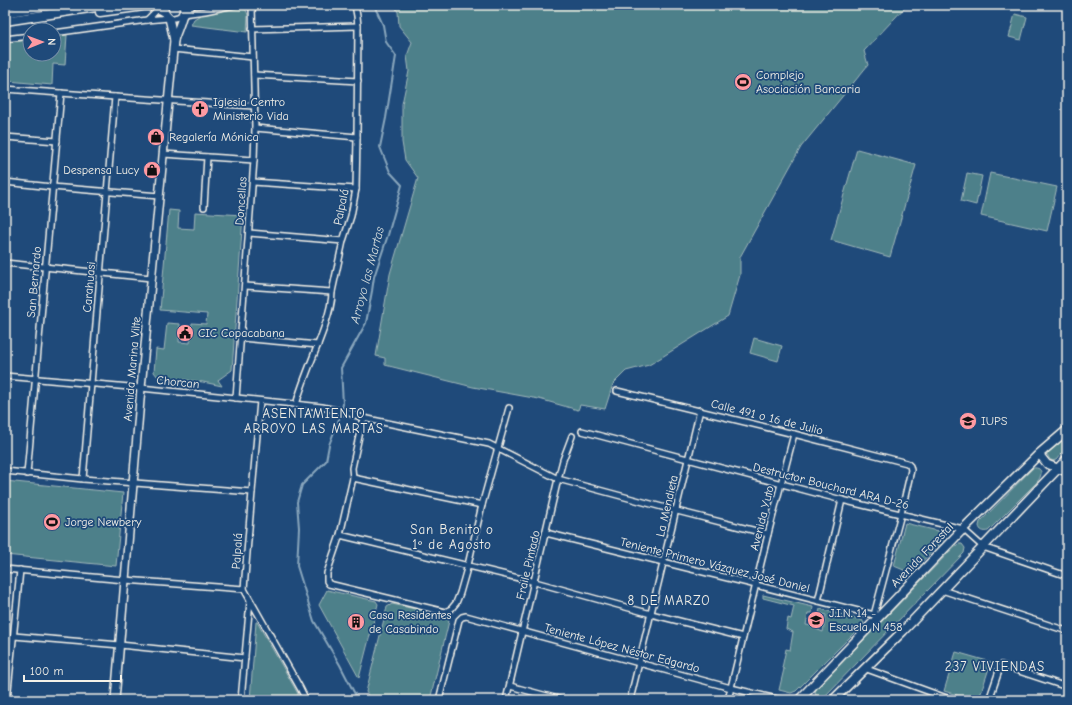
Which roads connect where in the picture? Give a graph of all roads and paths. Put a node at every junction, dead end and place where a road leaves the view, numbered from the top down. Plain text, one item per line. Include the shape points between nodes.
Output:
1 (51, 5) edge
2 (109, 5) edge
3 (184, 5) edge
4 (191, 5) edge
5 (234, 5) edge
6 (252, 5) edge
7 (355, 5) edge
8 (163, 10) edge
9 (67, 12) junction
10 (5, 13) edge
11 (183, 14) junction
12 (147, 20) junction
13 (5, 21) edge
14 (358, 26) junction
15 (252, 29) junction
16 (62, 31) edge
17 (22, 37) edge
18 (5, 39) edge
19 (174, 40) junction
20 (173, 49) junction
21 (253, 57) junction
22 (254, 75) junction
23 (358, 81) junction
24 (5, 89) edge
25 (61, 93) junction
26 (116, 98) junction
27 (168, 100) junction
28 (254, 106) junction
29 (255, 128) junction
30 (357, 136) junction
31 (5, 137) edge
32 (57, 141) junction
33 (163, 154) junction
34 (208, 158) junction
35 (254, 160) junction
36 (5, 182) edge
37 (253, 182) junction
38 (52, 187) junction
39 (356, 189) junction
40 (107, 191) junction
41 (159, 196) junction
42 (204, 207) dead end
43 (249, 233) junction
44 (343, 241) junction
45 (5, 263) edge
46 (45, 267) junction
47 (100, 273) junction
48 (151, 278) junction
49 (245, 286) junction
50 (332, 292) junction
51 (241, 338) junction
52 (318, 345) junction
53 (5, 376) edge
54 (36, 378) junction
55 (91, 384) junction
56 (140, 388) junction
57 (617, 391) dead end
58 (236, 398) junction
59 (260, 401) junction
60 (296, 405) junction
61 (509, 408) dead end
62 (700, 410) junction
63 (363, 418) junction
64 (1067, 430) edge
65 (582, 431) dead end
66 (794, 434) junction
67 (572, 436) dead end
68 (498, 447) junction
69 (1039, 454) junction
70 (689, 459) junction
71 (1067, 459) edge
72 (1058, 469) junction
73 (5, 472) edge
74 (1067, 472) edge
75 (27, 474) junction
76 (353, 478) junction
77 (84, 479) junction
78 (558, 479) junction
79 (133, 483) junction
80 (781, 484) junction
81 (252, 492) junction
82 (842, 500) junction
83 (482, 505) junction
84 (676, 511) junction
85 (901, 514) junction
86 (964, 529) junction
87 (546, 533) junction
88 (768, 534) junction
89 (340, 535) junction
90 (983, 547) junction
91 (664, 562) junction
92 (468, 566) junction
93 (5, 569) edge
94 (20, 570) junction
95 (1067, 576) edge
96 (126, 580) junction
97 (535, 582) junction
98 (756, 585) junction
99 (244, 588) junction
100 (942, 590) junction
101 (250, 600) junction
102 (818, 601) junction
103 (651, 614) junction
104 (875, 617) junction
105 (1067, 631) edge
106 (523, 632) junction
107 (14, 636) junction
108 (743, 637) junction
109 (120, 645) junction
110 (245, 658) junction
111 (639, 663) junction
112 (864, 668) junction
113 (510, 686) junction
114 (1067, 687) edge
115 (731, 688) junction
116 (7, 700) edge
117 (115, 700) edge
118 (241, 700) edge
119 (304, 700) edge
120 (439, 700) edge
121 (506, 700) edge
122 (562, 700) edge
123 (630, 700) edge
124 (728, 700) edge
125 (781, 700) edge
126 (799, 700) edge
127 (833, 700) edge
128 (952, 700) edge
129 (989, 700) edge

1 - 10 main road
2 - 9 main road
3 - 11 street, Avenida Marina Vilte
4 - 11 main road
5 - 11 street
6 - 15 street, Doncellas
7 - 14 street, Palpalá
8 - 9 main road via 154,6 144,6 83,14
8 - 11 street via 178,18
8 - 12 street
8 - 12 street
8 - 19 street, Avenida Marina Vilte
9 - 13 main road
11 - 19 street, Avenida Marina Vilte
12 - 16 street
14 - 15 street
14 - 23 street, Palpalá
15 - 21 street, Doncellas
17 - 18 street
19 - 20 street, Avenida Marina Vilte
20 - 21 street
20 - 27 street, Avenida Marina Vilte
21 - 22 street, Doncellas
22 - 23 street
22 - 28 street, Doncellas
23 - 30 street, Palpalá
24 - 25 street
25 - 26 street
25 - 32 street, San Bernardo
26 - 27 street
26 - 40 street, Carahuasi
27 - 28 street
27 - 33 street, Avenida Marina Vilte
28 - 29 street, Doncellas
29 - 30 street
29 - 35 street, Doncellas
30 - 39 street, Palpalá
31 - 32 street
32 - 38 street, San Bernardo
33 - 34 street
33 - 41 street, Avenida Marina Vilte
34 - 35 street
34 - 42 street
35 - 37 street, Doncellas
36 - 38 street
37 - 39 street
37 - 43 street, Doncellas
38 - 40 street
38 - 46 street, San Bernardo
39 - 44 street, Palpalá
40 - 41 street
40 - 47 street, Carahuasi
41 - 48 street, Avenida Marina Vilte
43 - 44 street
43 - 49 street, Doncellas
44 - 50 street, Palpalá
45 - 46 street
46 - 47 street
46 - 54 street, San Bernardo
47 - 48 street
47 - 55 street, Carahuasi
48 - 56 street, Avenida Marina Vilte
49 - 50 street
49 - 51 street, Doncellas
50 - 52 street, Palpalá via 329,312
51 - 52 street
51 - 58 street, Doncellas
52 - 60 street, Palpalá
53 - 54 street, Chorcan
54 - 55 street, Chorcan
54 - 75 street, San Bernardo
55 - 56 street, Chorcan
55 - 77 street, Carahuasi
56 - 58 street, Chorcan
56 - 79 street, Avenida Marina Vilte
57 - 62 street, Calle 491 o 16 de Julio
58 - 59 street, Chorcan
59 - 60 street, Chorcan
59 - 81 street, Palpalá
60 - 63 street, Chorcan via 349,412
61 - 68 street
62 - 66 street, Calle 491 o 16 de Julio
62 - 70 street, La Mendieta
63 - 68 street, Chorcan
63 - 76 street via 352,468
64 - 69 main road, Avenida Forestal
65 - 70 street, Destructor Bouchard ARA D-26
66 - 80 street, Avenida Yuto
66 - 85 street, Calle 491 o 16 de Julio via 907,463 912,470
67 - 78 street, Fraile Pintado
68 - 78 street, Chorcan
68 - 83 street
69 - 72 street via 1047,464
69 - 86 main road, Avenida Forestal
70 - 80 street, Destructor Bouchard ARA D-26
70 - 84 street, La Mendieta
71 - 72 main road
72 - 74 street
72 - 90 main road
73 - 75 street
75 - 77 street
76 - 83 street
76 - 89 street
77 - 79 street
78 - 84 street, Chorcan
78 - 87 street, Fraile Pintado
79 - 81 street
79 - 96 street, Avenida Marina Vilte
80 - 82 street, Destructor Bouchard ARA D-26
80 - 88 street, Avenida Yuto
81 - 99 street, Palpalá
82 - 85 street, Destructor Bouchard ARA D-26
82 - 102 street
83 - 92 street
84 - 88 street, Chorcan
84 - 91 street, La Mendieta
85 - 86 street, Destructor Bouchard ARA D-26
85 - 104 street
86 - 90 street
86 - 104 main road, Avenida Forestal
87 - 91 street, Teniente Primero Vázquez José Daniel
87 - 97 street, Fraile Pintado
88 - 98 street, Avenida Yuto
89 - 92 street
89 - 92 street via 327,573 329,584 446,612 456,603
90 - 95 street
90 - 100 main road
91 - 98 street, Teniente Primero Vázquez José Daniel
91 - 103 street, La Mendieta
92 - 97 street
93 - 94 street
94 - 96 street
94 - 107 street
96 - 99 street
96 - 109 street, Avenida Marina Vilte
97 - 103 street
97 - 106 street, Fraile Pintado
98 - 102 street, Teniente Primero Vázquez José Daniel
98 - 108 street, Avenida Yuto
99 - 101 street
100 - 105 street
100 - 112 main road
101 - 110 street
101 - 119 street via 300,688
102 - 104 street, Teniente Primero Vázquez José Daniel
103 - 108 street
103 - 111 street, La Mendieta
104 - 126 main road, Avenida Forestal
106 - 111 street, Teniente López Néstor Edgardo
106 - 113 street, Fraile Pintado
106 - 120 street, Teniente López Néstor Edgardo via 462,617 459,620
107 - 109 street
107 - 116 street
108 - 115 street, Avenida Yuto
109 - 110 street
109 - 117 street, Avenida Marina Vilte
110 - 118 street
111 - 115 street, Teniente López Néstor Edgardo
111 - 123 street, La Mendieta
112 - 127 main road
112 - 128 street
113 - 121 street, Fraile Pintado
113 - 122 street
114 - 129 street via 1001,665
115 - 124 street, Avenida Yuto
115 - 125 street, Teniente López Néstor Edgardo

